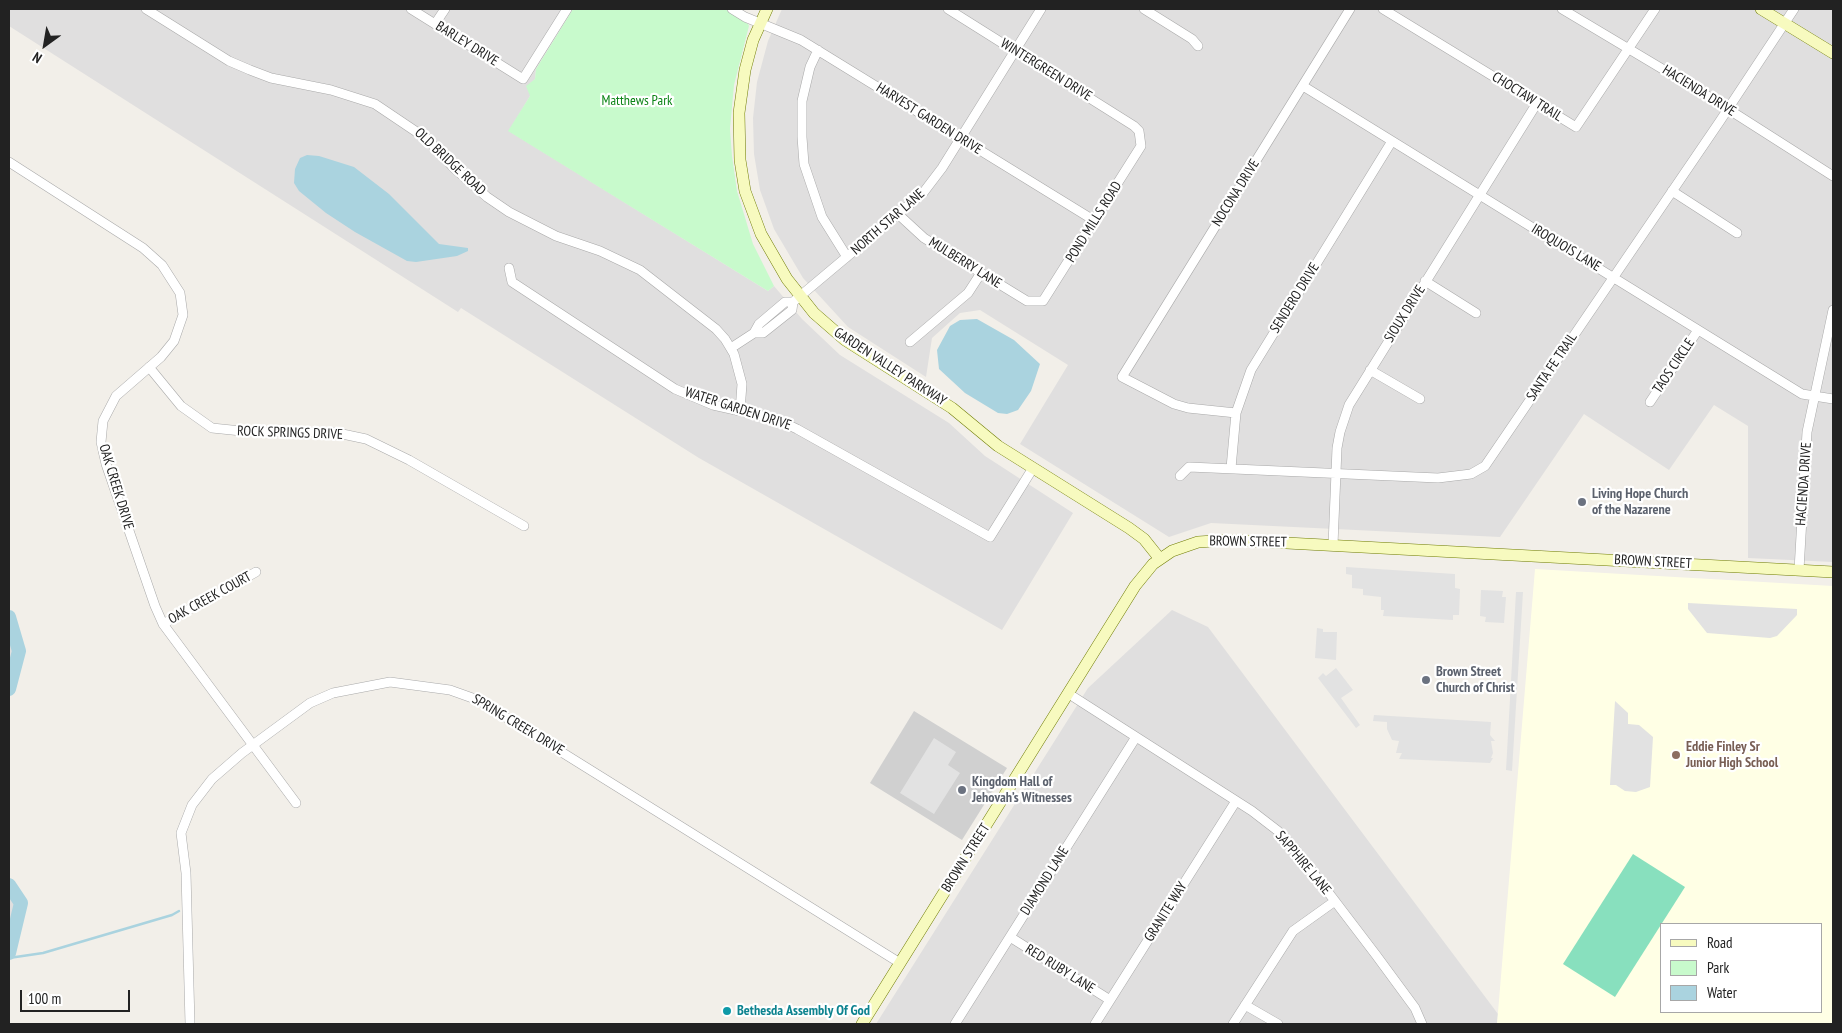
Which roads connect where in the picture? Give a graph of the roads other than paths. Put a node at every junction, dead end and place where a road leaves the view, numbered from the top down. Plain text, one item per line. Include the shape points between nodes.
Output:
1 (146, 9) edge
2 (410, 9) edge
3 (445, 9) edge
4 (567, 9) edge
5 (732, 9) edge
6 (767, 9) edge
7 (948, 9) edge
8 (1041, 9) edge
9 (1144, 9) edge
10 (1350, 9) edge
11 (1383, 9) edge
12 (1562, 9) edge
13 (1655, 9) edge
14 (1762, 9) edge
15 (1794, 9) edge
16 (760, 23) junction
17 (1784, 23) junction
18 (435, 24) junction
19 (1198, 46) dead end
20 (1629, 48) junction
21 (818, 50) junction
22 (1015, 50) junction
23 (1833, 53) edge
24 (1302, 86) junction
25 (1537, 103) junction
26 (1728, 109) junction
27 (1141, 136) joint
28 (960, 138) junction
29 (1392, 141) junction
30 (9, 162) edge
31 (1833, 176) edge
32 (1672, 191) junction
33 (1479, 195) junction
34 (899, 215) junction
35 (1095, 221) junction
36 (1737, 233) dead end
37 (848, 257) junction
38 (509, 268) dead end
39 (981, 273) junction
40 (1614, 277) junction
41 (1425, 282) junction
42 (797, 299) junction
43 (1037, 303) joint
44 (1833, 310) edge
45 (1476, 313) dead end
46 (1698, 330) junction
47 (910, 342) dead end
48 (731, 348) junction
49 (149, 367) junction
50 (1370, 370) junction
51 (1814, 397) junction
52 (1420, 399) dead end
53 (1833, 399) edge
54 (1650, 402) dead end
55 (740, 411) junction
56 (1236, 413) junction
57 (1033, 468) junction
58 (1231, 468) junction
59 (1335, 472) junction
60 (1180, 476) dead end
61 (524, 526) dead end
62 (1333, 545) junction
63 (1160, 559) junction
64 (1798, 570) junction
65 (256, 572) dead end
66 (1833, 572) edge
67 (163, 624) junction
68 (1069, 694) junction
69 (1136, 737) junction
70 (252, 744) junction
71 (1236, 801) junction
72 (296, 803) dead end
73 (1335, 901) junction
74 (1010, 938) junction
75 (900, 963) junction
76 (1110, 1000) junction
77 (1245, 1004) junction
78 (190, 1024) edge
79 (862, 1024) edge
80 (955, 1024) edge
81 (1095, 1024) edge
82 (1233, 1024) edge
83 (1278, 1024) edge
84 (1422, 1024) edge

1 - 48 street, OLD BRIDGE ROAD via 229,61 250,70 375,104 427,139 487,197 531,224 616,257 640,270 716,328
2 - 18 street, BARLEY DRIVE
3 - 18 street
4 - 18 street, BARLEY DRIVE via 523,79
5 - 16 street, HARVEST GARDEN DRIVE
6 - 16 main road, GARDEN VALLEY PARKWAY
7 - 22 street, WINTERGREEN DRIVE
8 - 22 street, NORTH STAR LANE
9 - 19 street
10 - 24 street, NOCONA DRIVE
11 - 25 street, CHOCTAW TRAIL
12 - 20 street, HACIENDA DRIVE
13 - 20 street, CHOCTAW TRAIL
14 - 17 main road
15 - 17 street, SANTA FE TRAIL
16 - 21 street, HARVEST GARDEN DRIVE via 790,34
16 - 42 main road, GARDEN VALLEY PARKWAY via 748,54 740,99 738,129 742,175 761,234
17 - 23 main road
17 - 26 street, SANTA FE TRAIL
20 - 25 street, CHOCTAW TRAIL via 1576,127
20 - 26 street, HACIENDA DRIVE
21 - 28 street, HARVEST GARDEN DRIVE
21 - 37 street via 810,67 802,101 804,164 822,217
22 - 27 street, WINTERGREEN DRIVE via 1134,126
22 - 28 street, NORTH STAR LANE
24 - 29 street, IROQUOIS LANE
24 - 56 street, NOCONA DRIVE via 1122,377 1174,404
25 - 33 street, SIOUX DRIVE
26 - 31 street, HACIENDA DRIVE
26 - 32 street, SANTA FE TRAIL
27 - 35 street, POND MILLS ROAD via 1141,146
28 - 34 street, NORTH STAR LANE via 933,182
28 - 35 street, HARVEST GARDEN DRIVE
29 - 33 street, IROQUOIS LANE
29 - 56 street, SENDERO DRIVE via 1251,370
30 - 49 street, OAK CREEK DRIVE via 143,248 172,279 183,305 180,326 174,341
32 - 36 street
32 - 40 street, SANTA FE TRAIL
33 - 40 street, IROQUOIS LANE
33 - 41 street, SIOUX DRIVE
34 - 37 street, NORTH STAR LANE
34 - 39 street, MULBERRY LANE via 924,238
35 - 43 street, POND MILLS ROAD via 1047,298
37 - 42 street, NORTH STAR LANE
38 - 55 street, WATER GARDEN DRIVE via 512,282 675,388 714,405
39 - 43 street, MULBERRY LANE via 1027,301
39 - 47 street via 968,293
40 - 46 street, IROQUOIS LANE
40 - 59 street, SANTA FE TRAIL via 1484,466 1475,472 1438,478
41 - 45 street
41 - 50 street, SIOUX DRIVE
42 - 48 street, NORTH STAR LANE via 785,302 759,324 754,333
42 - 57 main road, GARDEN VALLEY PARKWAY via 845,340 952,408 998,446
44 - 51 street, HACIENDA DRIVE
46 - 51 street, IROQUOIS LANE via 1802,394
46 - 54 street, TAOS CIRCLE
48 - 55 street, OLD BRIDGE ROAD via 742,384
49 - 61 street, ROCK SPRINGS DRIVE via 181,406 212,428 251,432 333,432 366,439 395,452
49 - 67 street, OAK CREEK DRIVE via 116,396 105,415 100,435 106,464
50 - 52 street
50 - 59 street, SIOUX DRIVE via 1343,419
51 - 53 street, IROQUOIS LANE
51 - 64 street, HACIENDA DRIVE via 1807,432
55 - 57 street, WATER GARDEN DRIVE via 776,419 797,429 990,537
56 - 58 street, SENDERO DRIVE
57 - 63 main road, GARDEN VALLEY PARKWAY via 1137,534
58 - 59 street, SANTA FE TRAIL
58 - 60 street, SANTA FE TRAIL via 1189,467
59 - 62 street, SIOUX DRIVE
62 - 63 main road, BROWN STREET via 1206,541 1184,546
62 - 64 main road, BROWN STREET
63 - 68 main road, BROWN STREET via 1135,586
64 - 66 main road, BROWN STREET
65 - 67 street, OAK CREEK COURT
67 - 70 street, OAK CREEK DRIVE
68 - 69 street, SAPPHIRE LANE
68 - 75 main road, BROWN STREET
69 - 71 street, SAPPHIRE LANE
69 - 74 street, DIAMOND LANE
70 - 72 street, OAK CREEK DRIVE
70 - 75 street, SPRING CREEK DRIVE via 310,703 333,694 402,682 466,694
70 - 78 street, SPRING CREEK DRIVE via 201,792 192,804 181,833 186,873
71 - 73 street, SAPPHIRE LANE via 1278,831
71 - 76 street, GRANITE WAY
73 - 77 street via 1293,931
73 - 84 street, SAPPHIRE LANE via 1397,982
74 - 76 street, RED RUBY LANE
74 - 80 street, DIAMOND LANE
75 - 79 main road, BROWN STREET
76 - 81 street, GRANITE WAY
77 - 82 street
77 - 83 street

